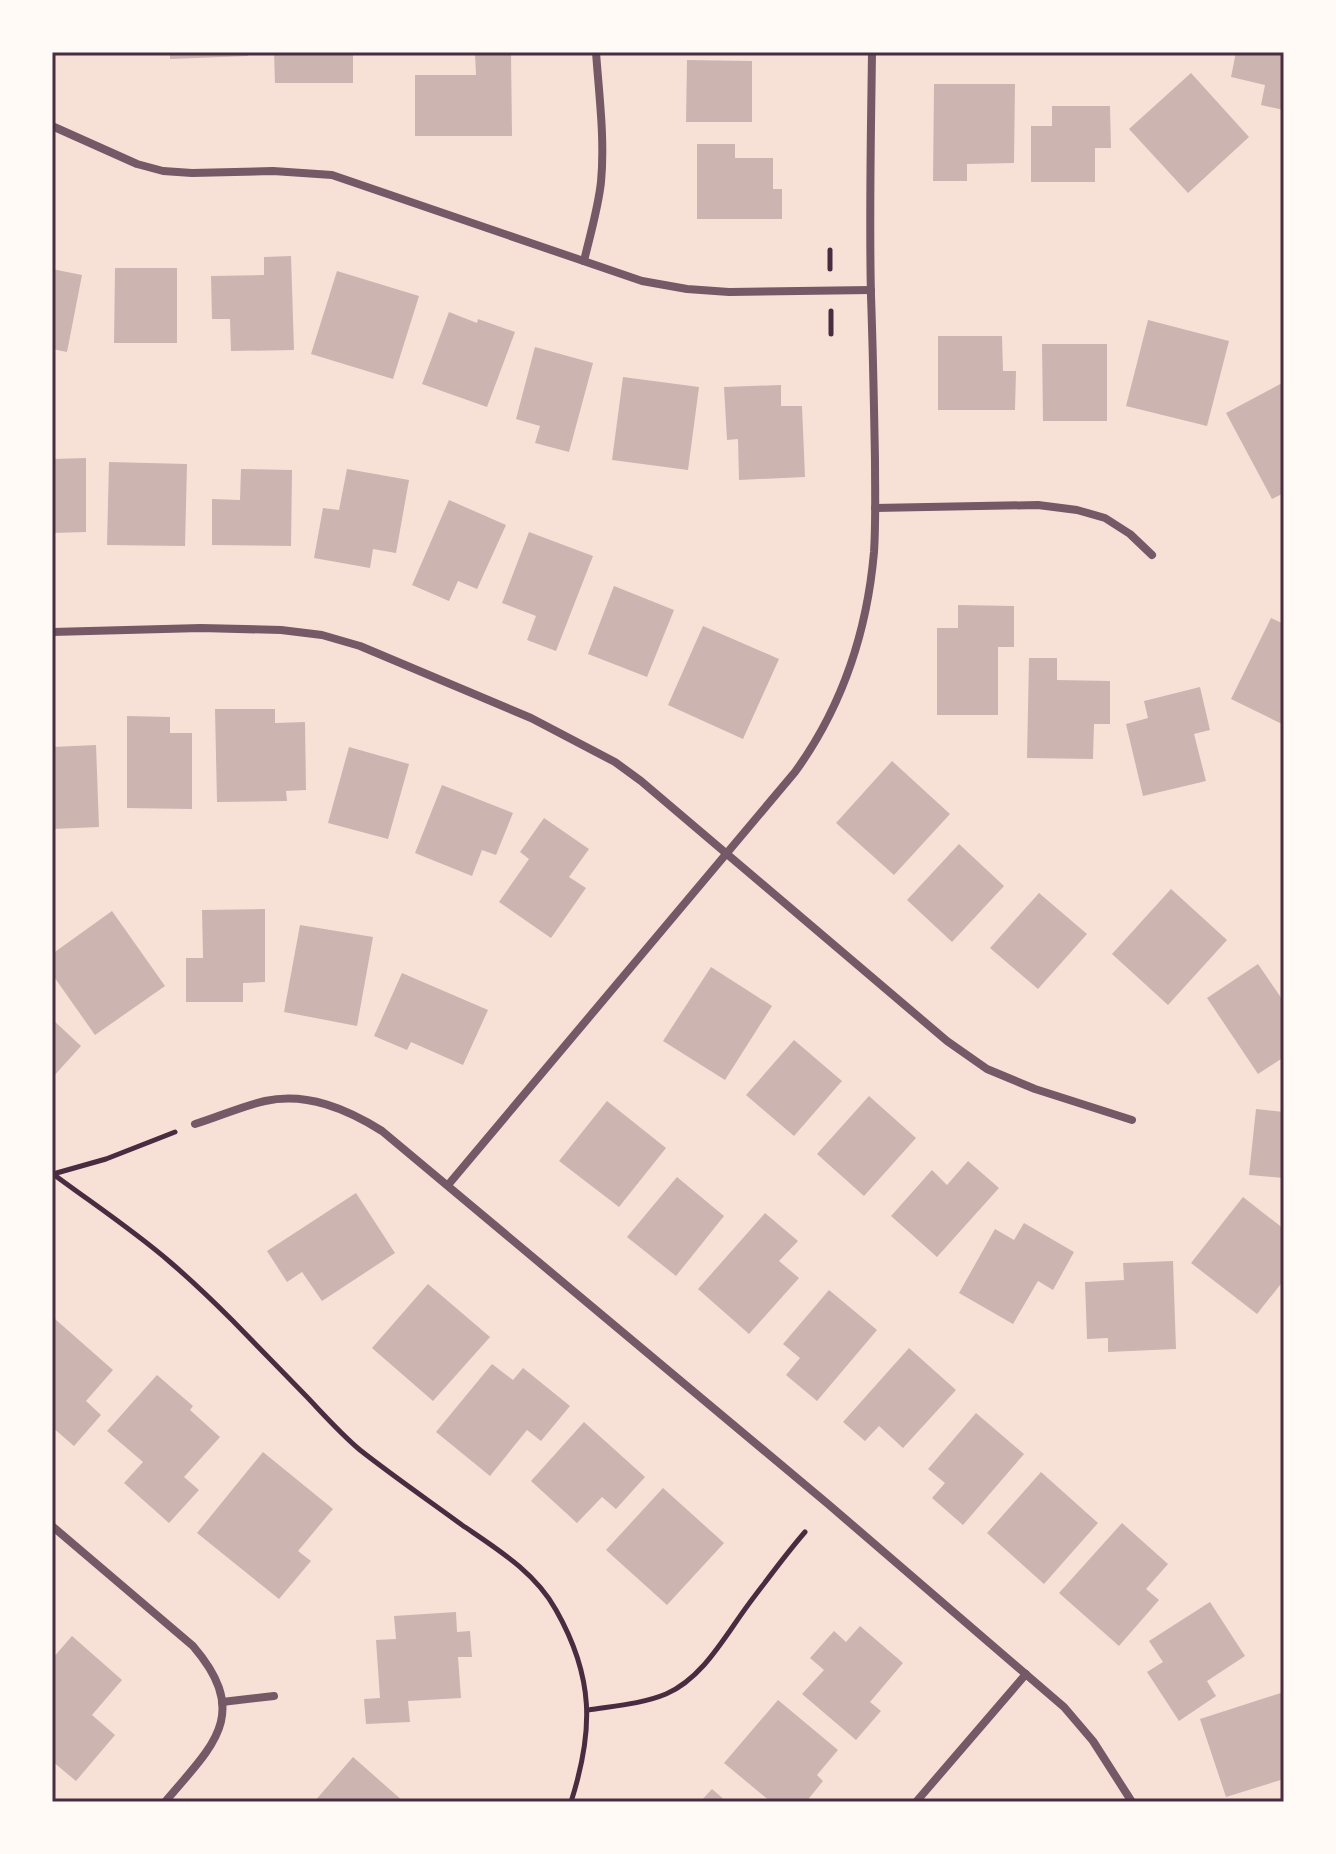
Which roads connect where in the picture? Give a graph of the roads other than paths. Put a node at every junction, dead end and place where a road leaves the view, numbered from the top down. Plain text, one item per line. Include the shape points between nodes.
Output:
1 (596, 52) edge
2 (872, 52) edge
3 (52, 126) edge
4 (584, 261) junction
5 (871, 290) junction
6 (875, 508) junction
7 (1152, 555) dead end
8 (52, 632) edge
9 (725, 853) junction
10 (1132, 1120) dead end
11 (195, 1124) road end
12 (448, 1185) junction
13 (52, 1526) edge
14 (1026, 1674) junction
15 (274, 1696) dead end
16 (222, 1702) junction
17 (165, 1802) edge
18 (916, 1802) edge
19 (1132, 1802) edge

1 - 4 street via 601,178
2 - 5 street
3 - 4 street via 163,171 332,175
4 - 5 street via 642,281 687,289
5 - 6 street
6 - 7 street via 1038,505 1077,510 1105,518
6 - 9 street via 865,610 840,694 814,746
8 - 9 street via 281,630 360,646 531,718 615,762
9 - 10 street via 987,1069
9 - 12 street
11 - 12 street via 263,1102 316,1101 371,1124
12 - 14 street
13 - 16 street via 193,1646 206,1661
14 - 18 street
14 - 19 street via 1080,1724
15 - 16 street
16 - 17 street via 217,1736

